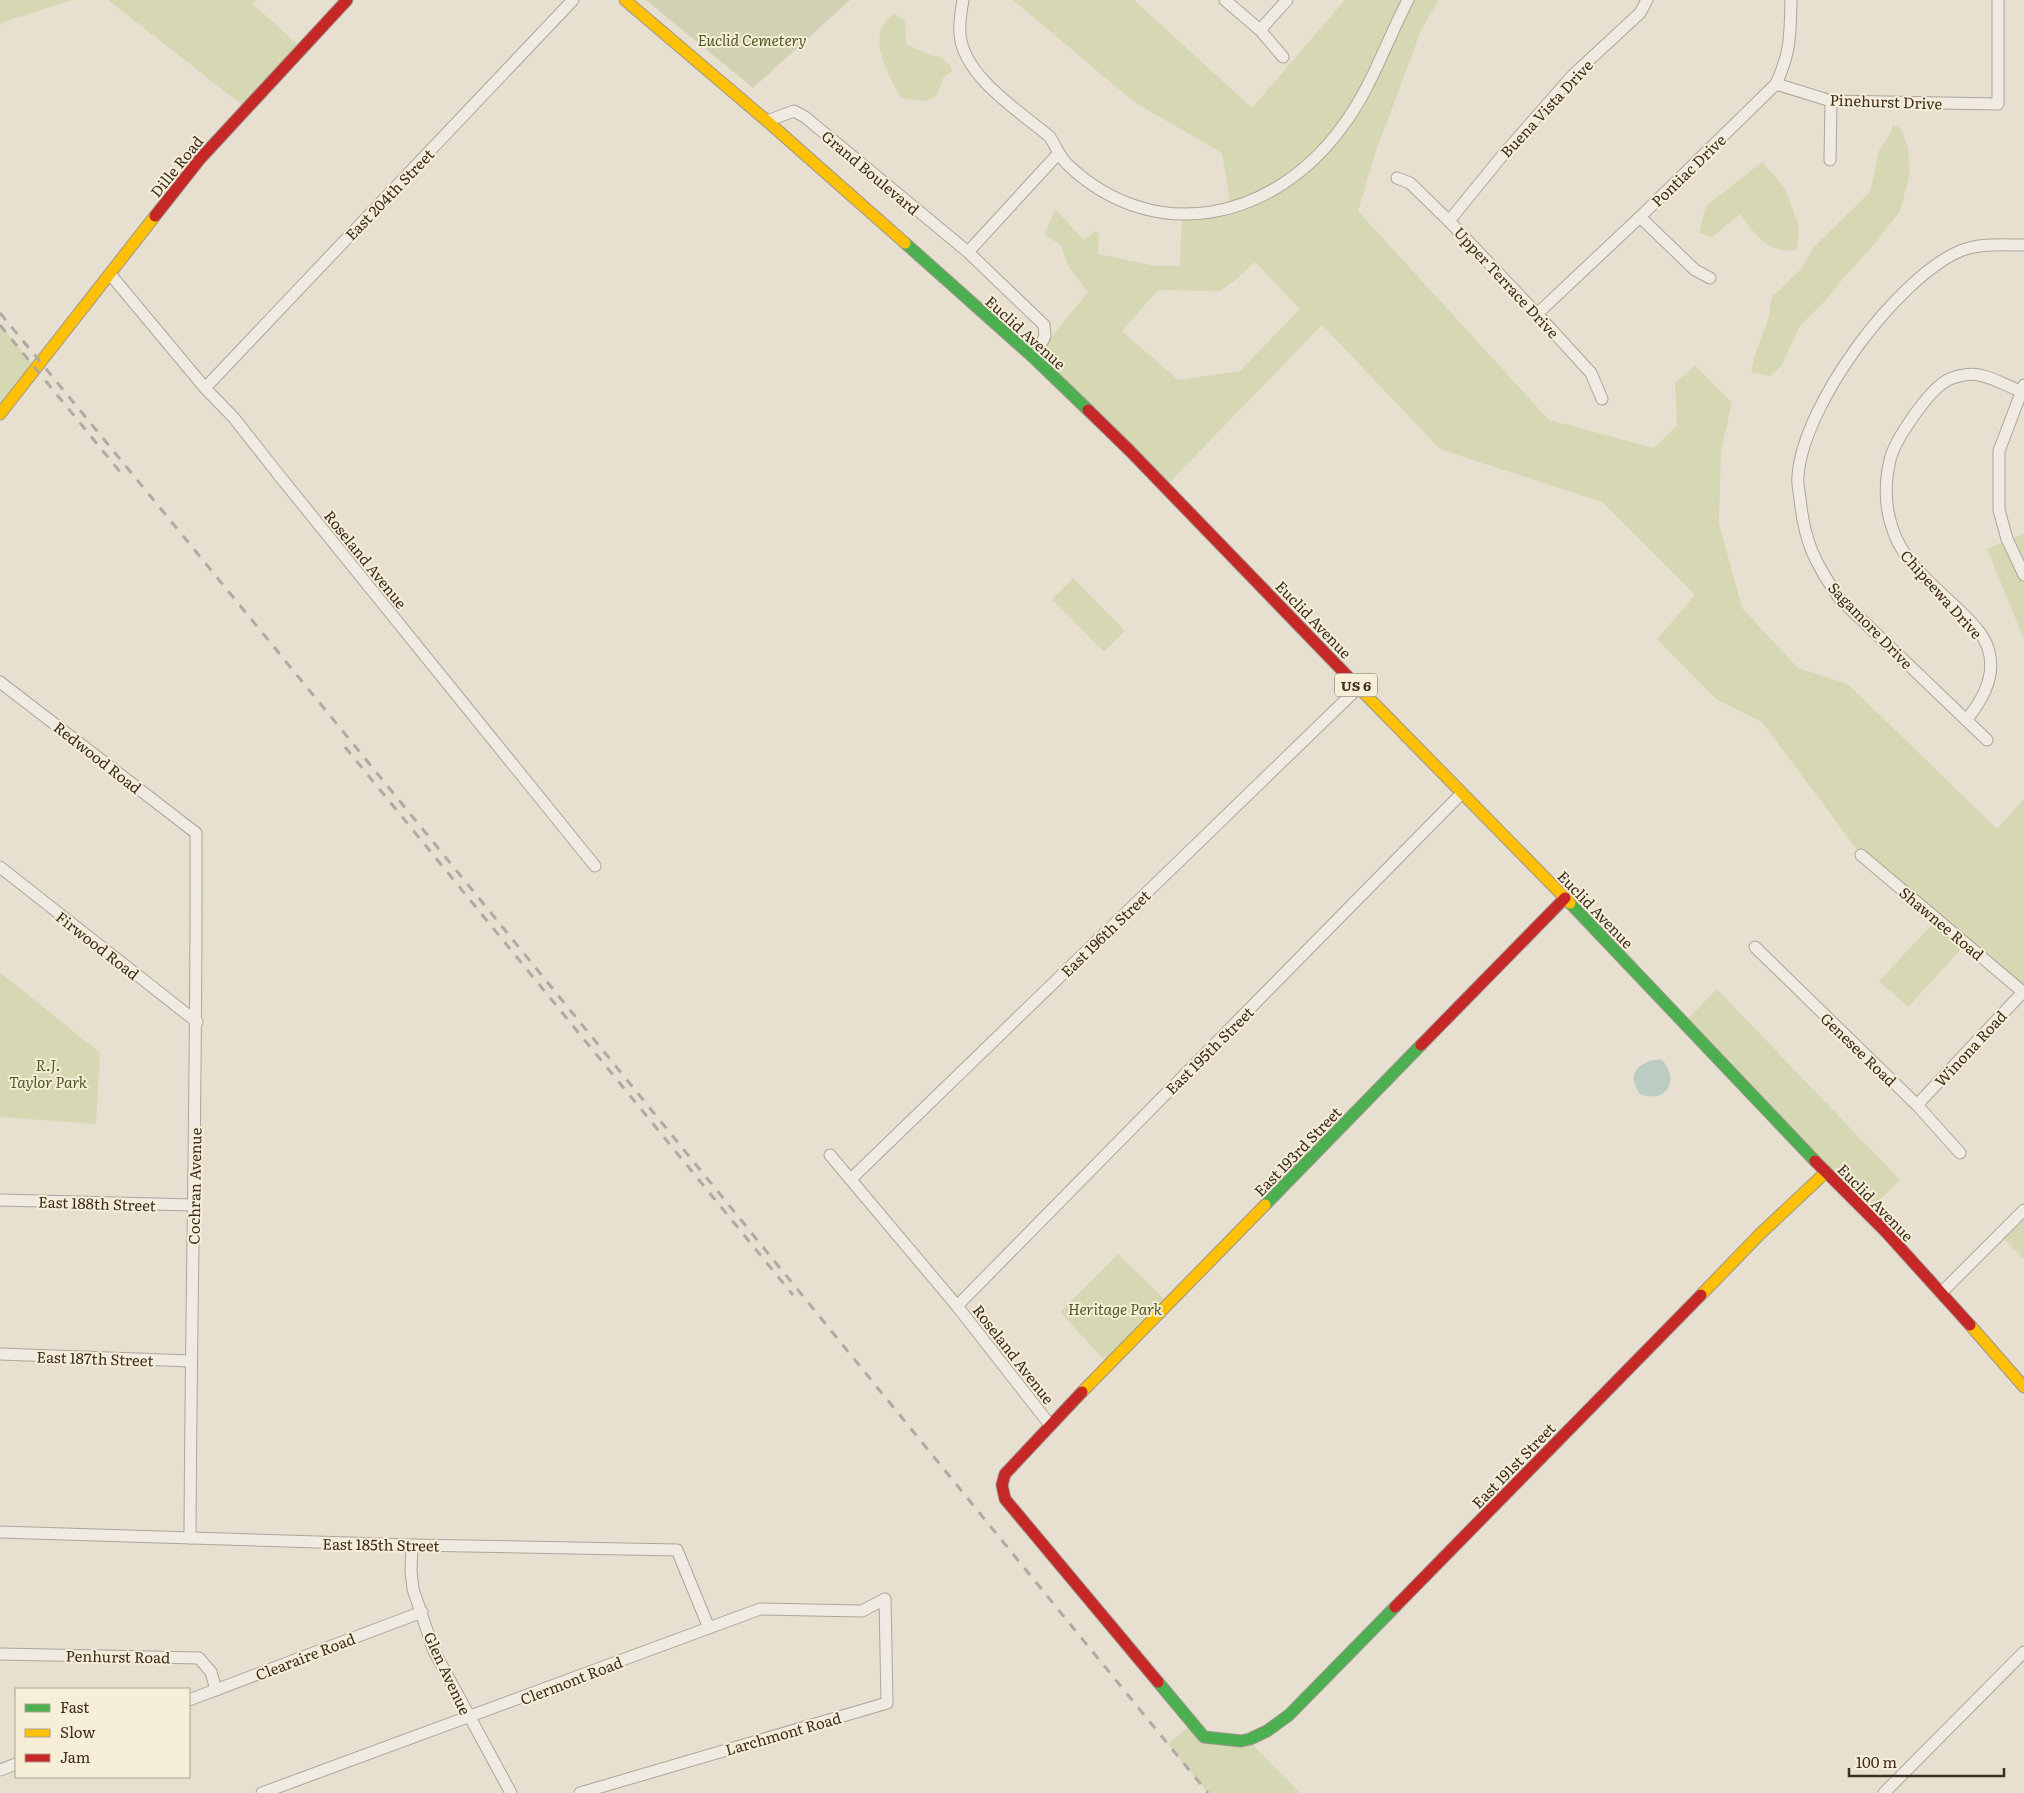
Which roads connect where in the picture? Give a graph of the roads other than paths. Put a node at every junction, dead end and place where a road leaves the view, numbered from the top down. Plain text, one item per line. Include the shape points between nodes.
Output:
1 (347, 0) edge
2 (573, 0) edge
3 (625, 0) edge
4 (963, 0) edge
5 (1225, 0) edge
6 (1287, 0) edge
7 (1408, 0) edge
8 (1647, 0) edge
9 (1791, 0) edge
10 (1998, 0) edge
11 (1260, 30) junction
12 (1283, 57) dead end
13 (1776, 84) junction
14 (1831, 101) junction
15 (767, 121) junction
16 (1058, 154) junction
17 (1830, 160) dead end
18 (1397, 178) dead end
19 (1640, 217) junction
20 (1449, 221) junction
21 (2024, 245) edge
22 (968, 252) junction
23 (110, 274) junction
24 (1710, 278) dead end
25 (1537, 314) junction
26 (1034, 358) junction
27 (205, 388) junction
28 (2023, 388) edge
29 (1602, 399) dead end
30 (0, 414) edge
31 (2024, 575) edge
32 (0, 682) edge
33 (1359, 687) junction
34 (1966, 720) junction
35 (1986, 740) dead end
36 (1461, 794) junction
37 (196, 833) joint
38 (1861, 855) dead end
39 (595, 866) dead end
40 (0, 867) edge
41 (1565, 898) junction
42 (1755, 948) dead end
43 (2024, 989) edge
44 (197, 1022) junction
45 (1917, 1105) junction
46 (1960, 1153) dead end
47 (830, 1155) dead end
48 (1826, 1172) junction
49 (851, 1179) junction
50 (0, 1200) edge
51 (194, 1205) junction
52 (2024, 1210) edge
53 (1942, 1292) junction
54 (957, 1306) junction
55 (0, 1354) edge
56 (191, 1361) junction
57 (2024, 1387) edge
58 (1050, 1425) junction
59 (0, 1532) edge
60 (190, 1538) junction
61 (412, 1545) junction
62 (885, 1599) joint
63 (422, 1612) junction
64 (709, 1628) junction
65 (2024, 1652) edge
66 (0, 1654) edge
67 (216, 1690) junction
68 (190, 1700) edge
69 (470, 1718) junction
70 (1204, 1737) joint
71 (15, 1764) edge
72 (0, 1770) edge
73 (262, 1793) edge
74 (511, 1793) edge
75 (580, 1793) edge
76 (1884, 1793) edge

1 - 23 street, Dille Road via 200,159
2 - 27 street, East 204th Street
3 - 15 street, Euclid Avenue / US 6
4 - 16 street via 960,35 970,64 980,78 1048,136
5 - 11 street
6 - 11 street
7 - 16 street via 1373,74 1342,128 1302,170 1279,187 1248,203 1215,212 1187,214 1136,206 1089,181
8 - 20 street, Buena Vista Drive via 1640,13 1573,75
9 - 13 street, Pontiac Drive via 1790,43
10 - 14 street, Pinehurst Drive via 1998,104
11 - 12 street
13 - 14 street, Pinehurst Drive
13 - 19 street, Pontiac Drive
14 - 17 street
15 - 22 street, Grand Boulevard via 794,111 805,117
15 - 26 street, Euclid Avenue / US 6
16 - 22 street
18 - 20 street, Upper Terrace Drive via 1410,183
19 - 24 street via 1695,270
19 - 25 street, Pontiac Drive
20 - 25 street, Upper Terrace Drive
21 - 34 street, Sagamore Drive via 1987,245 1961,251 1930,269 1895,302 1845,362 1810,427 1798,476 1802,524 1814,559 1825,578 1840,598
22 - 26 street, Grand Boulevard via 1044,325 1045,336
23 - 27 street, Roseland Avenue
23 - 30 street, Dille Road
25 - 29 street, Upper Terrace Drive via 1591,373
26 - 33 street, Euclid Avenue / US 6 via 1130,451
27 - 39 street, Roseland Avenue via 234,418
28 - 31 street via 2000,451 2000,510 2007,539
28 - 34 street, Chipeewa Drive via 1980,374 1944,382 1921,406 1890,458 1887,506 1905,558 1976,628 1988,646 1991,661 1989,680 1984,696
32 - 37 street, Redwood Road
33 - 36 street, Euclid Avenue / US 6
33 - 49 street, East 196th Street
34 - 35 street, Sagamore Drive
36 - 41 street, Euclid Avenue / US 6
36 - 54 street, East 195th Street
37 - 44 street, Cochran Avenue
38 - 43 street, Shawnee Road
40 - 44 street, Firwood Road
41 - 48 street, Euclid Avenue / US 6
41 - 58 street, East 193rd Street
42 - 45 street, Genesee Road
43 - 45 street, Winona Road
44 - 51 street, Cochran Avenue
45 - 46 street, Genesee Road
47 - 49 street, Roseland Avenue
48 - 53 street, Euclid Avenue / US 6
48 - 70 street, East 191st Street via 1760,1234 1289,1715 1257,1738 1234,1743
49 - 54 street, Roseland Avenue
50 - 51 street, East 188th Street
51 - 56 street, Cochran Avenue
52 - 53 street
53 - 57 street, Euclid Avenue / US 6
54 - 58 street, Roseland Avenue
55 - 56 street, East 187th Street
56 - 60 street, Cochran Avenue
58 - 70 street, Roseland Avenue via 1005,1474 1002,1485 1005,1499
59 - 60 street, East 185th Street
60 - 61 street, East 185th Street
61 - 63 street, Glen Avenue via 413,1589
61 - 64 street, East 185th Street via 677,1550
62 - 64 street, Clermont Road via 862,1611 760,1609
62 - 75 street, Larchmont Road via 887,1703
63 - 67 street, Clearaire Road
63 - 69 street, Glen Avenue via 434,1651
64 - 69 street, Clermont Road
65 - 76 street
66 - 67 street, Penhurst Road via 200,1658 210,1672
67 - 68 street, Clearaire Road
69 - 73 street, Clermont Road
69 - 74 street, Glen Avenue
71 - 72 street

